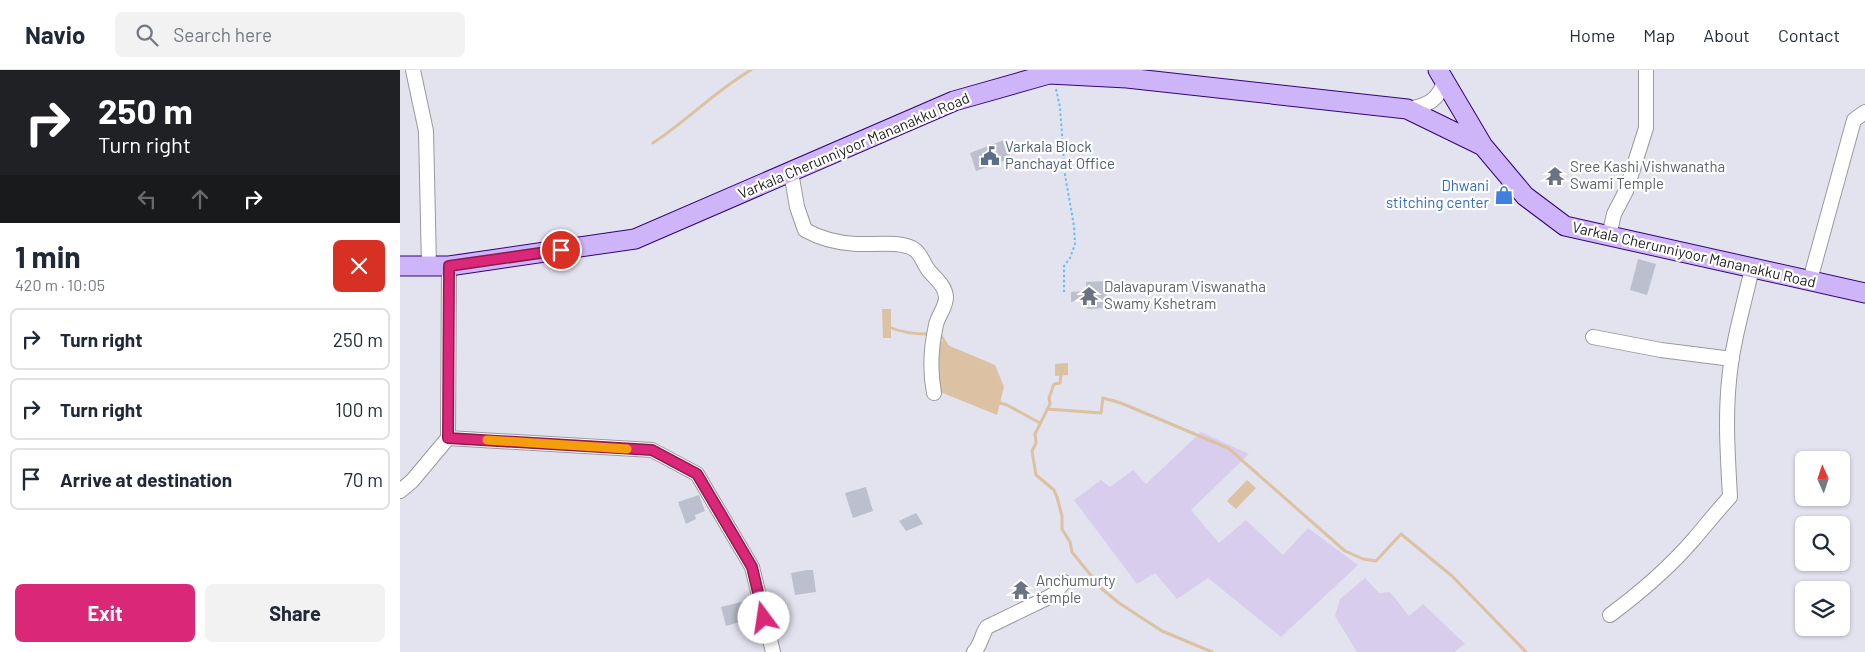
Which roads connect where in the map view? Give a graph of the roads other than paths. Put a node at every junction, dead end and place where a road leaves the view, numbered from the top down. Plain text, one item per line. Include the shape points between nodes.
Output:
1 (413, 70) edge
2 (1646, 70) edge
3 (1442, 75) edge
4 (1407, 109) junction
5 (1865, 112) edge
6 (1483, 146) junction
7 (791, 172) junction
8 (1609, 236) junction
9 (400, 266) edge
10 (429, 266) junction
11 (449, 266) junction
12 (1752, 268) junction
13 (1810, 280) junction
14 (1865, 293) edge
15 (1594, 337) dead end
16 (1732, 359) junction
17 (934, 393) dead end
18 (448, 438) junction
19 (400, 491) edge
20 (1064, 582) dead end
21 (1610, 615) dead end
22 (773, 652) edge
23 (974, 652) edge

1 - 10 street via 426,131
2 - 8 street via 1646,128
3 - 4 street via 1438,95 1429,103
3 - 6 main road
4 - 6 main road, Varkala Cherunniyoor Mananakku Road
4 - 7 main road, Varkala Cherunniyoor Mananakku Road via 1128,78 1049,74 954,101
5 - 13 street via 1854,120
6 - 8 main road, Varkala Cherunniyoor Mananakku Road via 1525,196 1565,226
7 - 11 main road, Varkala Cherunniyoor Mananakku Road via 634,239
7 - 17 street via 805,230 821,239 855,244 905,245 916,251 944,287 946,298 938,316 931,370
8 - 12 main road, Varkala Cherunniyoor Mananakku Road
9 - 10 main road, Varkala Cherunniyoor Mananakku Road
10 - 11 main road, Varkala Cherunniyoor Mananakku Road
11 - 18 street
12 - 13 main road, Varkala Cherunniyoor Mananakku Road
12 - 16 street
13 - 14 main road, Varkala Cherunniyoor Mananakku Road
15 - 16 street
16 - 21 street via 1727,449 1730,497 1665,570
18 - 19 street
18 - 22 street via 652,450 697,474 752,567
20 - 23 street via 1054,594 987,627

